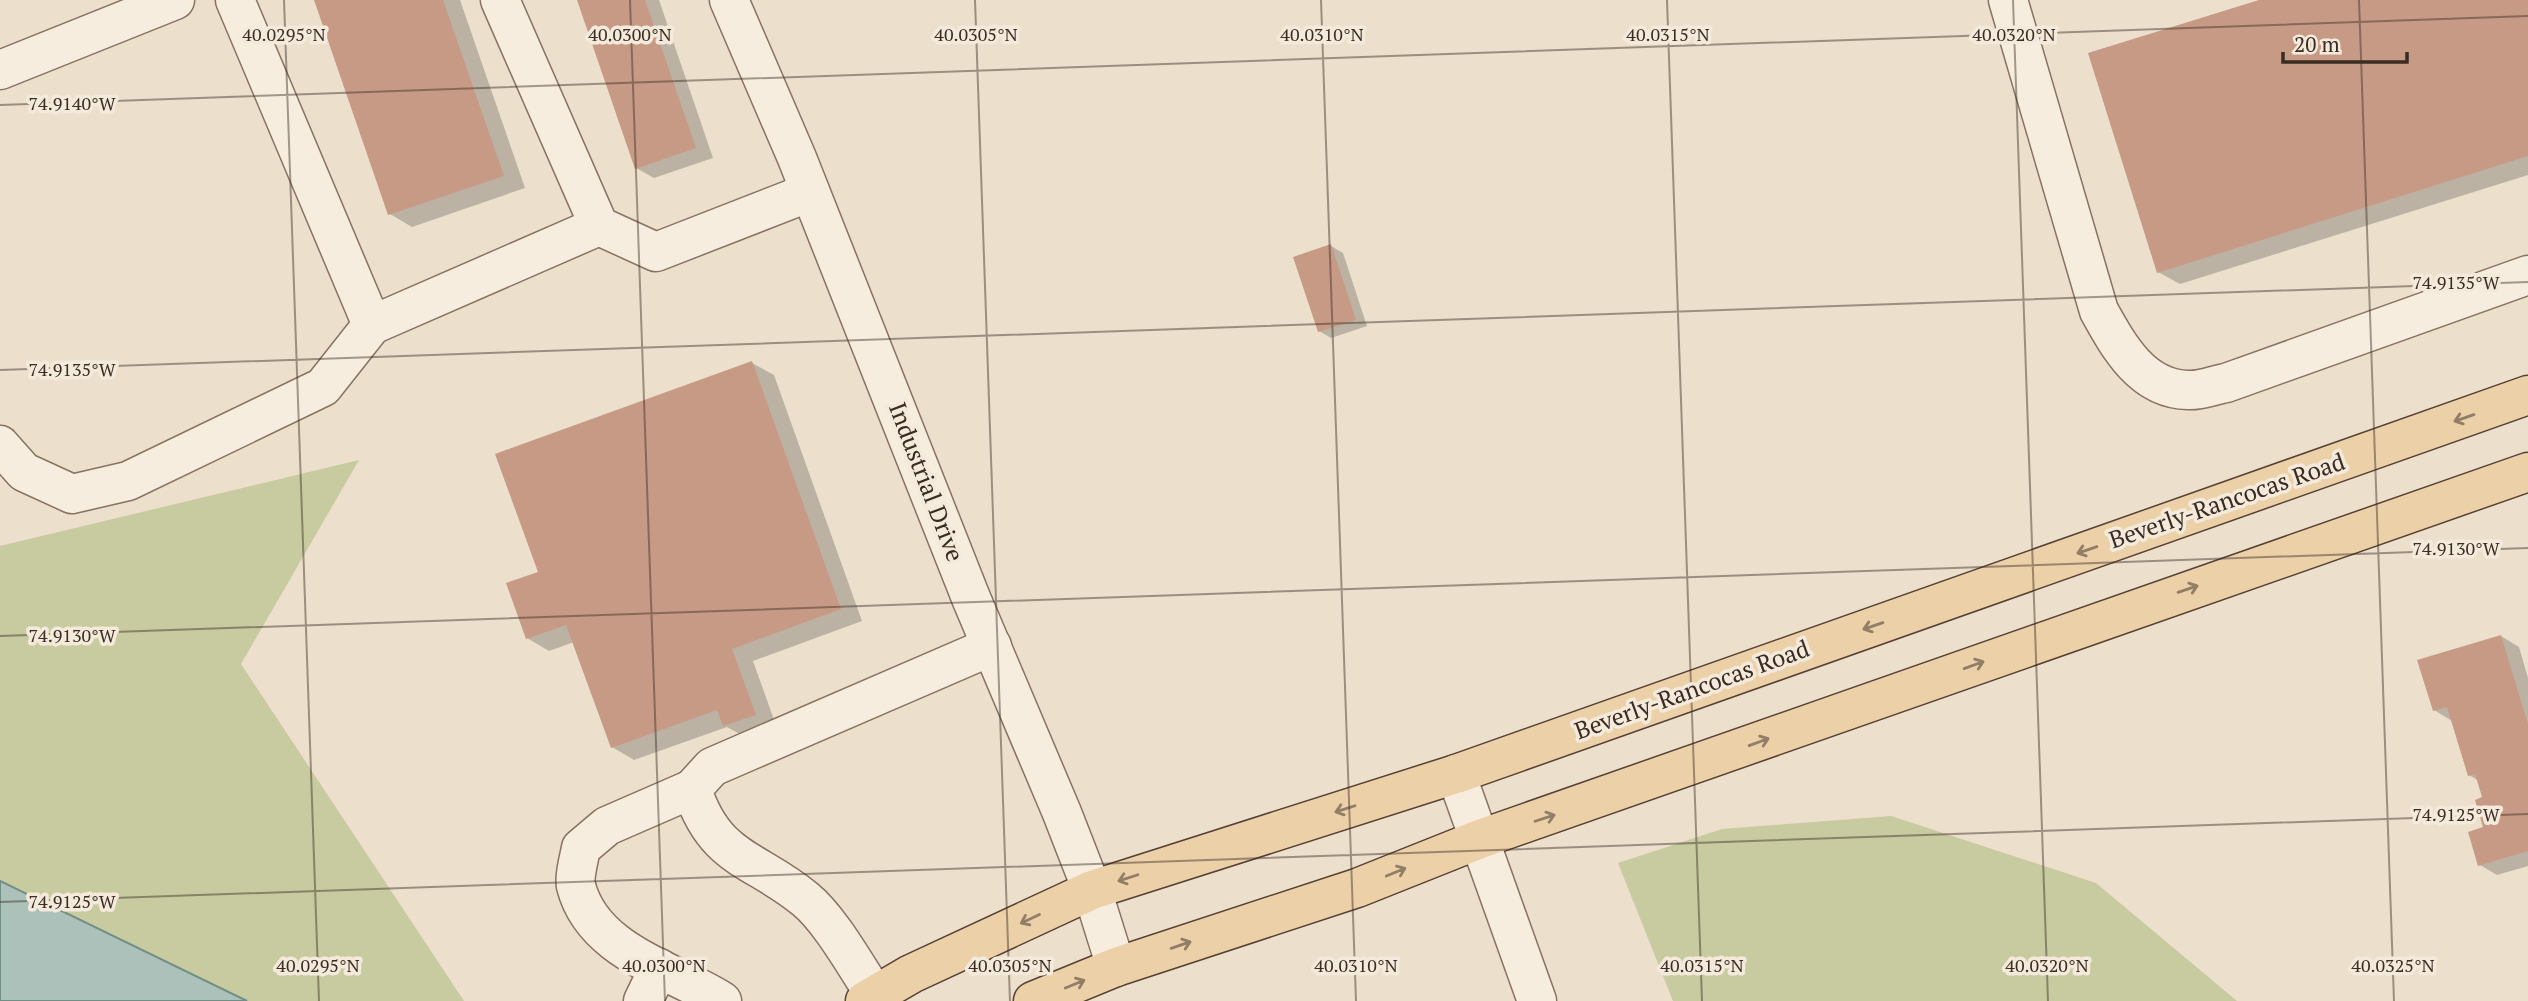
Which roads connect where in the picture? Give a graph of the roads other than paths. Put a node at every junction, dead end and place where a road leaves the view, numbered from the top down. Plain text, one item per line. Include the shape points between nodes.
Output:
1 (176, 0) edge
2 (235, 0) edge
3 (500, 0) edge
4 (729, 0) edge
5 (2008, 0) edge
6 (0, 70) edge
7 (810, 192) junction
8 (599, 226) junction
9 (2528, 275) edge
10 (372, 325) junction
11 (2528, 395) edge
12 (0, 445) edge
13 (2528, 472) edge
14 (992, 646) junction
15 (1456, 774) junction
16 (692, 789) junction
17 (1480, 839) junction
18 (1092, 890) junction
19 (1116, 967) junction
20 (651, 985) edge
21 (870, 998) edge
22 (722, 1001) edge
23 (1034, 1001) edge
24 (1537, 1001) edge

1 - 6 street
2 - 10 street
3 - 8 street
4 - 7 street, Industrial Drive
5 - 9 street via 2099,311 2119,348 2154,383 2189,390 2226,383
7 - 8 street via 656,252
7 - 14 street, Industrial Drive
8 - 10 street
10 - 12 street via 323,387 128,481 72,494 24,472
11 -> 15 main road, Beverly-Rancocas Road
17 -> 13 main road
14 - 16 street via 712,767
14 - 18 street, Industrial Drive
15 - 17 street
15 -> 18 main road, Beverly-Rancocas Road
16 - 20 street via 607,826 581,848 575,884 590,919 635,957
16 - 21 street via 701,817 738,858 806,899
19 -> 17 main road via 1357,888
17 - 24 street
18 - 19 street, Industrial Drive
18 -> 21 main road, Beverly-Rancocas Road via 911,974
23 -> 19 main road
20 - 22 street

